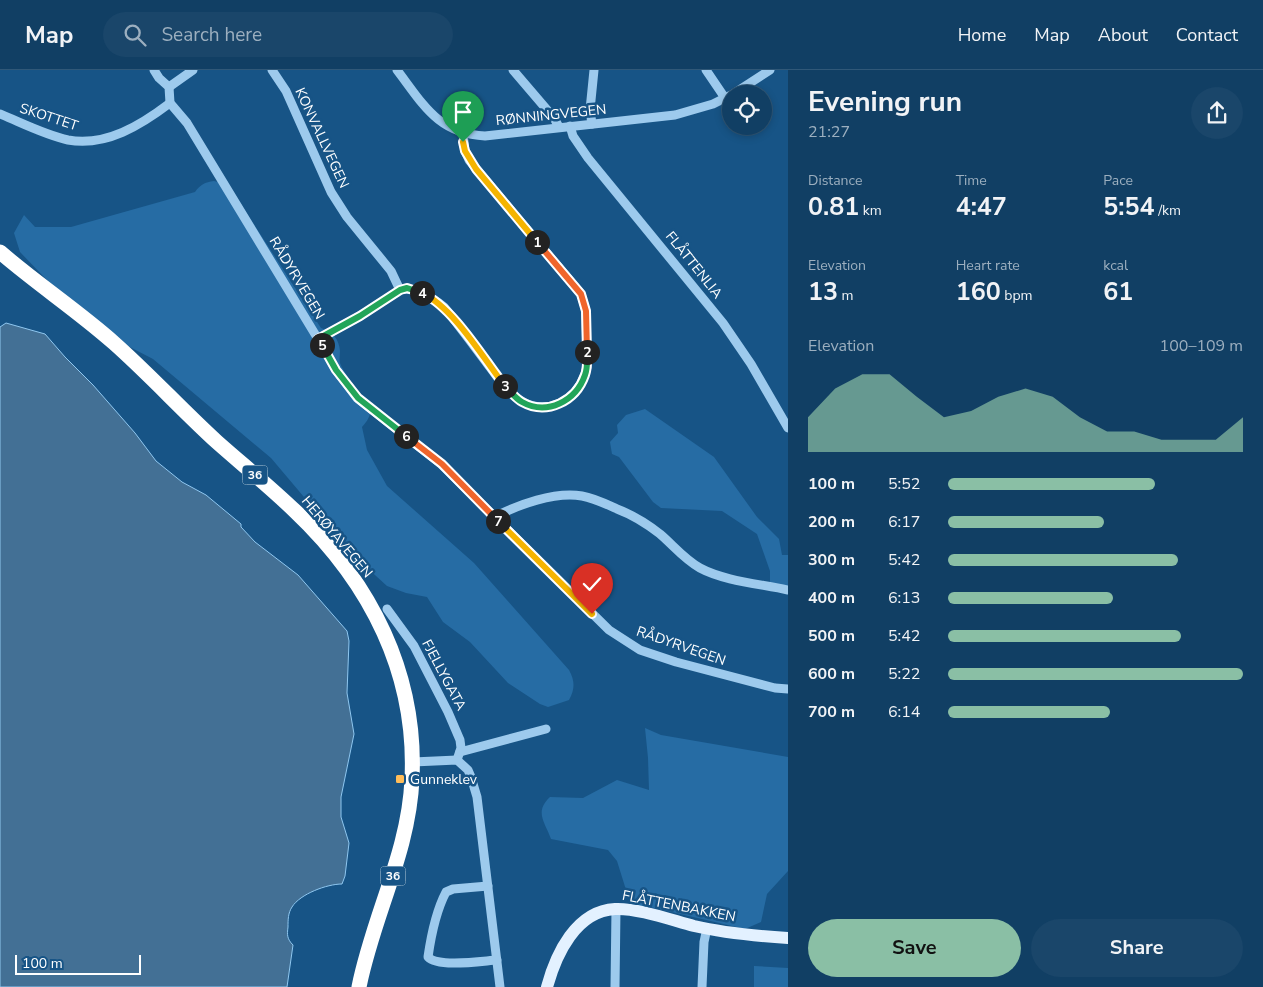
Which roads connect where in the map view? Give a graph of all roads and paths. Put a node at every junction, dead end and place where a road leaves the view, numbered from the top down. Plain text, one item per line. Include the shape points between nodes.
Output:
1 (154, 70) edge
2 (193, 70) edge
3 (272, 70) edge
4 (397, 70) edge
5 (513, 70) edge
6 (594, 70) edge
7 (706, 70) edge
8 (770, 70) edge
9 (747, 85) edge
10 (169, 87) junction
11 (722, 87) edge
12 (722, 100) edge
13 (170, 103) junction
14 (0, 114) edge
15 (592, 124) junction
16 (570, 126) junction
17 (559, 127) junction
18 (463, 134) junction
19 (0, 252) edge
20 (400, 290) junction
21 (318, 339) junction
22 (788, 428) edge
23 (494, 517) junction
24 (788, 590) edge
25 (387, 609) dead end
26 (788, 689) edge
27 (546, 729) dead end
28 (459, 756) junction
29 (413, 762) junction
30 (488, 886) junction
31 (616, 909) junction
32 (707, 928) junction
33 (788, 938) edge
34 (497, 960) junction
35 (359, 987) edge
36 (500, 987) edge
37 (547, 987) edge
38 (615, 987) edge
39 (702, 987) edge

1 - 10 street
2 - 10 street
3 - 20 street, KONVALLVEGEN via 286,90 331,192 351,223 391,271
4 - 18 street, RØNNINGVEGEN via 429,112
5 - 17 street
6 - 15 street
7 - 11 street
8 - 9 street, RØNNINGVEGEN
10 - 13 street
12 - 15 street, RØNNINGVEGEN via 675,115
13 - 14 street, SKOTTET via 121,133 94,142 62,138
13 - 21 street, RÅDYRVEGEN via 187,123
15 - 16 street, RØNNINGVEGEN
16 - 17 street, RØNNINGVEGEN
16 - 22 street, FLÅTTENLIA via 588,158 723,323
17 - 18 street, RØNNINGVEGEN via 485,136
18 - 20 street via 470,160 581,294 586,311 587,367 579,388 565,401 547,407 521,401 505,386 444,307 414,290
19 - 29 highway, HERØYAVEGEN / 36 via 114,343 297,513 339,560 373,610 395,657 408,709
20 - 21 street
21 - 23 street, RÅDYRVEGEN via 358,398 442,464
23 - 24 street via 546,499 572,495 594,499 640,519 689,562 702,569
23 - 26 street, RÅDYRVEGEN via 622,640 676,662
25 - 28 street, FJELLYGATA via 433,681 460,740
27 - 28 street
28 - 29 street
28 - 30 street, FJELLYGATA via 475,786
29 - 35 highway, HERØYAVEGEN / 36 via 404,835
30 - 34 street, FJELLYGATA
30 - 34 street via 446,892 437,914 428,957 439,962
31 - 32 main road, FLÅTTENBAKKEN
31 - 37 main road, FLÅTTENBAKKEN via 594,915 573,931 556,960
31 - 38 street
32 - 33 main road, FLÅTTENBAKKEN
32 - 39 street
34 - 36 street, FJELLYGATA

